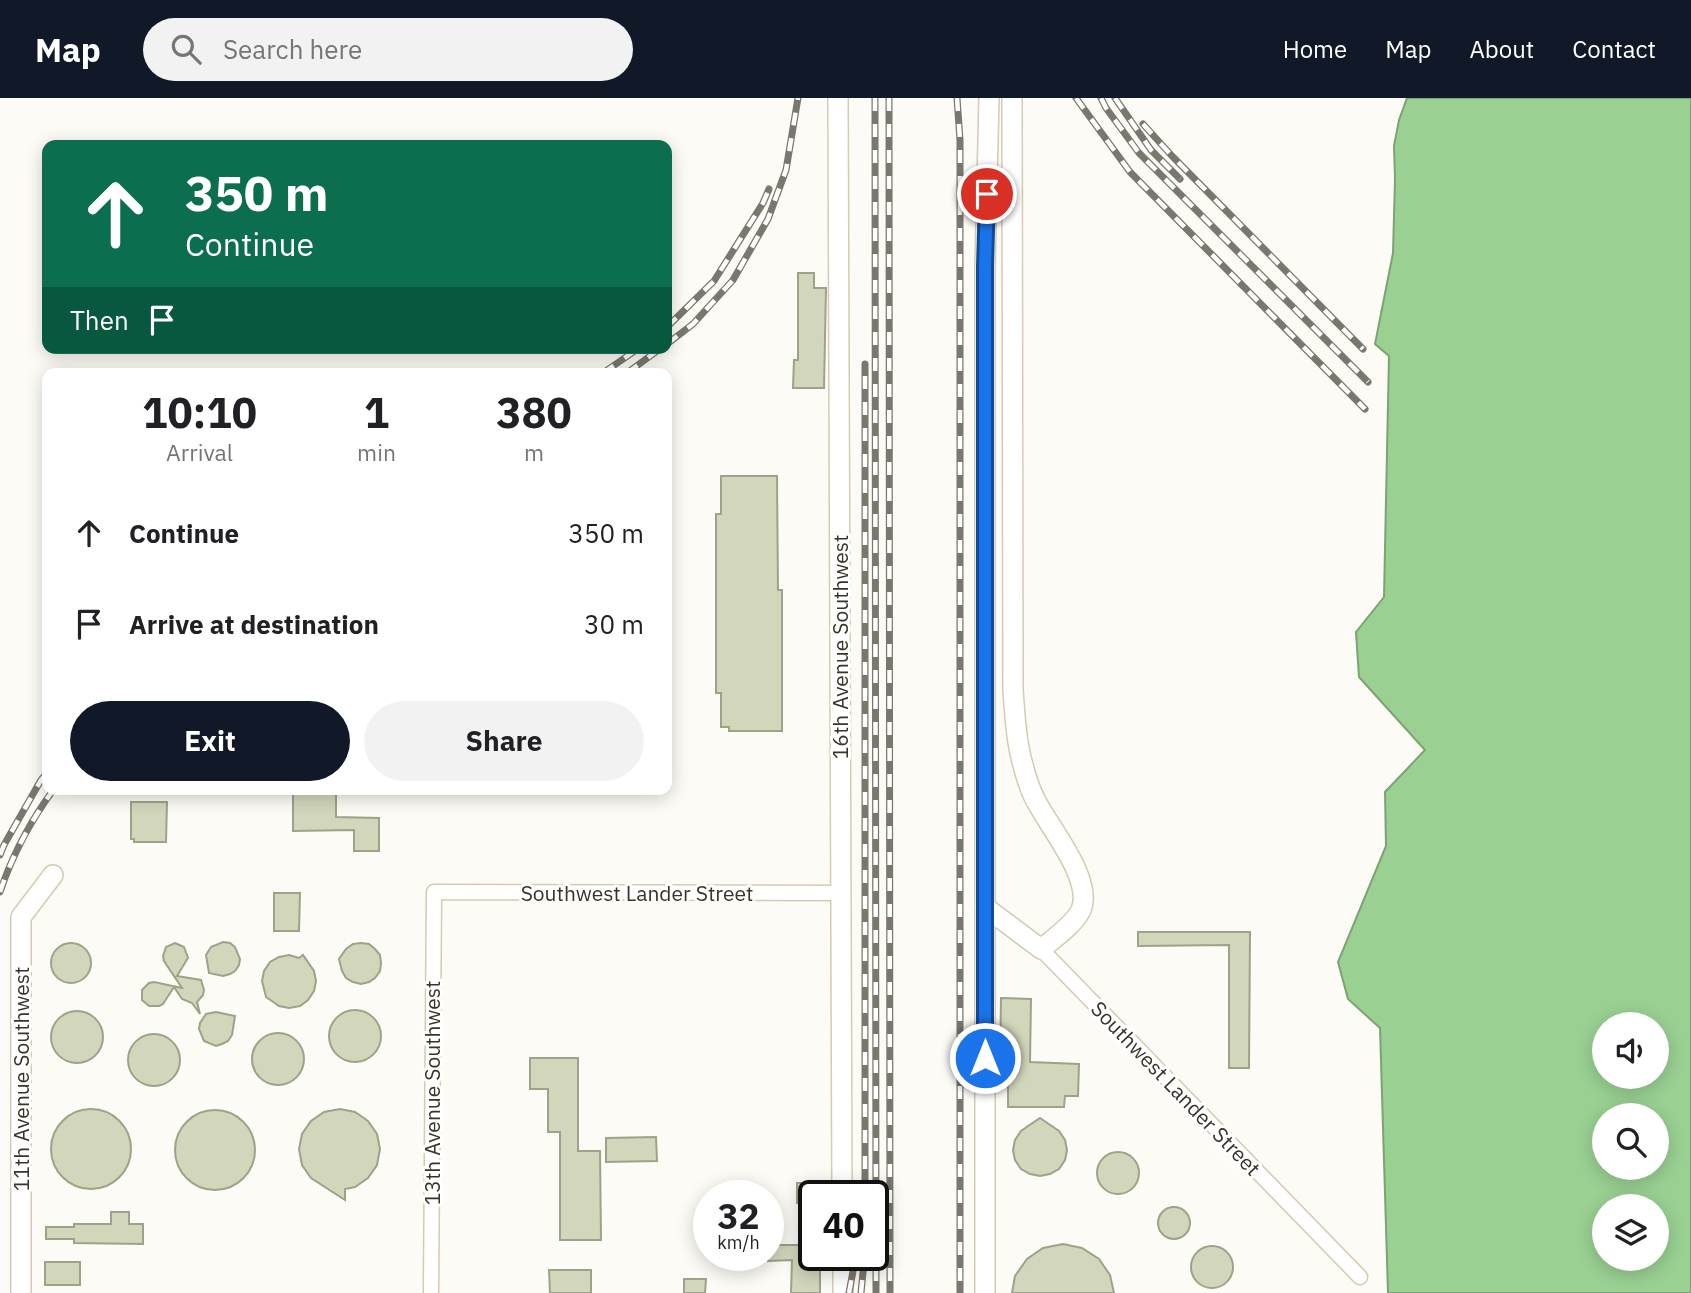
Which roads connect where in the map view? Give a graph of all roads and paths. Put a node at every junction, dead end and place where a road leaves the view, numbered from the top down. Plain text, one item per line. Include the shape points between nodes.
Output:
1 (838, 98) edge
2 (989, 98) edge
3 (1012, 98) edge
4 (53, 875) dead end
5 (434, 892) joint
6 (841, 893) junction
7 (985, 907) junction
8 (1041, 949) junction
9 (842, 1180) edge
10 (843, 1271) edge
11 (1360, 1278) dead end
12 (21, 1293) edge
13 (431, 1293) edge
14 (843, 1293) edge
15 (985, 1293) edge

1 - 6 street, 16th Avenue Southwest
2 - 7 street
3 - 8 street via 1015,722 1022,764 1035,799 1078,872 1083,892 1082,908 1074,920
4 - 12 street, 11th Avenue Southwest via 22,917
5 - 6 street, Southwest Lander Street
5 - 13 street, 13th Avenue Southwest
6 - 9 street, 16th Avenue Southwest
7 - 8 street, Southwest Lander Street
7 - 15 street
8 - 11 street, Southwest Lander Street
10 - 14 street

